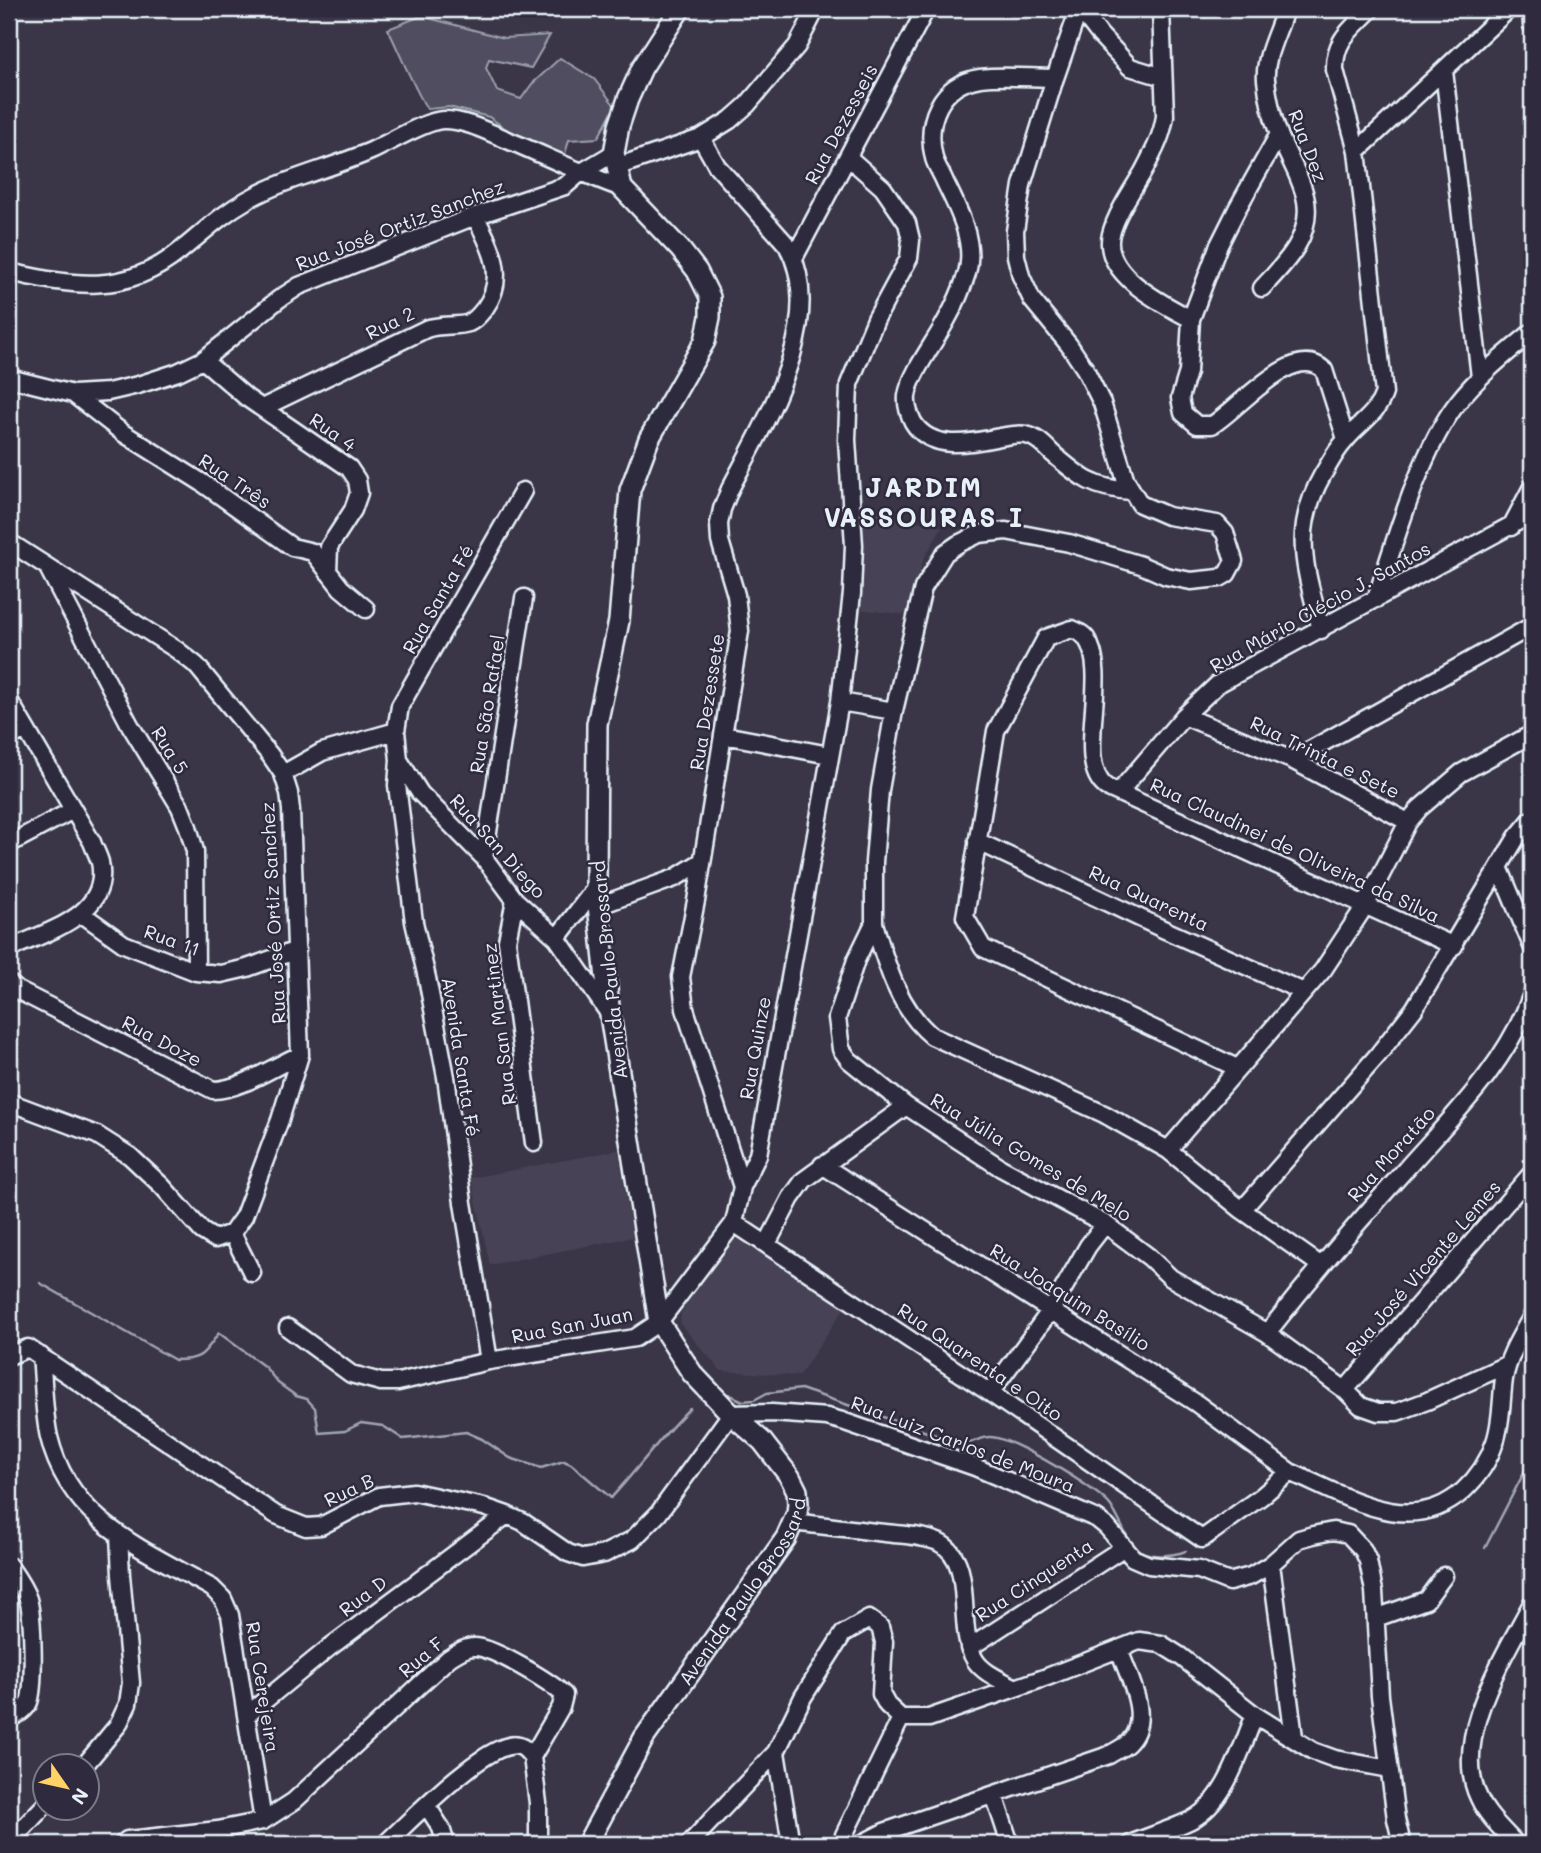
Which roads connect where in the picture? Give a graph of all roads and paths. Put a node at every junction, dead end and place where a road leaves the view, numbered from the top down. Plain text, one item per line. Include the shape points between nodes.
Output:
1 (680, 9) edge
2 (816, 9) edge
3 (926, 9) edge
4 (1080, 9) edge
5 (1161, 9) edge
6 (1286, 9) edge
7 (1371, 9) edge
8 (1509, 9) edge
9 (1531, 9) edge
10 (1532, 26) edge
11 (1069, 35) junction
12 (1100, 35) junction
13 (1444, 71) junction
14 (1163, 77) junction
15 (1055, 78) junction
16 (1279, 134) junction
17 (701, 138) junction
18 (1357, 151) junction
19 (848, 157) junction
20 (615, 160) junction
21 (580, 173) junction
22 (622, 188) junction
23 (475, 216) junction
24 (794, 258) junction
25 (9, 272) edge
26 (1262, 288) dead end
27 (1191, 319) junction
28 (1529, 338) edge
29 (203, 360) junction
30 (1480, 377) junction
31 (9, 378) edge
32 (73, 394) junction
33 (262, 408) junction
34 (1346, 439) junction
35 (1532, 487) edge
36 (523, 491) dead end
37 (1131, 491) junction
38 (1532, 514) edge
39 (1511, 527) junction
40 (9, 542) edge
41 (47, 567) junction
42 (328, 572) junction
43 (524, 598) dead end
44 (1376, 599) junction
45 (366, 609) dead end
46 (1532, 626) edge
47 (1321, 630) junction
48 (9, 700) edge
49 (840, 702) junction
50 (894, 711) junction
51 (1184, 716) junction
52 (26, 729) junction
53 (396, 731) junction
54 (1532, 734) edge
55 (724, 735) junction
56 (9, 737) edge
57 (829, 755) junction
58 (399, 760) junction
59 (1292, 760) junction
60 (283, 774) junction
61 (1119, 792) junction
62 (73, 810) junction
63 (1532, 819) edge
64 (1408, 822) junction
65 (976, 841) junction
66 (9, 844) edge
67 (484, 858) junction
68 (701, 862) junction
69 (1499, 867) junction
70 (676, 878) junction
71 (697, 892) junction
72 (597, 897) junction
73 (515, 900) junction
74 (1366, 906) junction
75 (82, 914) junction
76 (874, 923) junction
77 (558, 938) junction
78 (1454, 946) junction
79 (1532, 946) edge
80 (9, 949) edge
81 (297, 950) junction
82 (196, 972) junction
83 (9, 983) edge
84 (1304, 992) junction
85 (1532, 994) edge
86 (610, 1015) junction
87 (300, 1055) junction
88 (1237, 1068) junction
89 (9, 1102) edge
90 (906, 1106) junction
91 (726, 1140) junction
92 (534, 1143) dead end
93 (1168, 1150) junction
94 (758, 1155) junction
95 (822, 1165) junction
96 (1532, 1174) edge
97 (742, 1187) junction
98 (1242, 1210) junction
99 (733, 1223) junction
100 (1105, 1224) junction
101 (232, 1233) junction
102 (767, 1244) junction
103 (1320, 1265) junction
104 (252, 1273) dead end
105 (1051, 1310) junction
106 (1532, 1316) edge
107 (659, 1322) junction
108 (288, 1328) dead end
109 (1268, 1333) junction
110 (9, 1356) edge
111 (41, 1356) junction
112 (489, 1362) junction
113 (1508, 1364) junction
114 (1345, 1390) junction
115 (990, 1393) junction
116 (731, 1414) junction
117 (1290, 1472) junction
118 (507, 1515) junction
119 (794, 1522) junction
120 (119, 1535) junction
121 (1202, 1539) junction
122 (1123, 1548) junction
123 (1271, 1564) junction
124 (9, 1566) edge
125 (1199, 1570) junction
126 (1444, 1576) dead end
127 (1532, 1603) edge
128 (1376, 1618) junction
129 (969, 1648) junction
130 (1119, 1649) junction
131 (1014, 1688) junction
132 (247, 1714) junction
133 (1255, 1715) junction
134 (9, 1718) edge
135 (901, 1718) junction
136 (1294, 1737) junction
137 (96, 1752) edge
138 (776, 1752) junction
139 (532, 1757) junction
140 (1388, 1769) junction
141 (994, 1795) junction
142 (427, 1806) junction
143 (32, 1819) edge
144 (263, 1821) junction
145 (9, 1843) edge
146 (123, 1844) edge
147 (384, 1844) edge
148 (446, 1844) edge
149 (538, 1844) edge
150 (587, 1844) edge
151 (689, 1844) edge
152 (791, 1844) edge
153 (850, 1844) edge
154 (861, 1844) edge
155 (1010, 1844) edge
156 (1130, 1844) edge
157 (1402, 1844) edge
158 (1516, 1844) edge

1 - 20 main road, Avenida Paulo Brossard via 642,68 622,117
2 - 17 street, Rua José Ortiz Sanchez via 797,46 747,105
3 - 19 street, Rua Dezesseis
4 - 11 street, Rua Júlia Gomes de Melo
4 - 12 street
5 - 14 street
6 - 16 street, Rua Dez via 1266,63
7 - 18 street via 1342,39 1335,58
8 - 13 street
9 - 10 street
11 - 12 street
11 - 15 street, Rua Júlia Gomes de Melo
12 - 14 street via 1130,67
13 - 18 street
13 - 30 street
14 - 27 street via 1163,131 1118,216 1110,249 1122,274
15 - 37 street, Rua Júlia Gomes de Melo via 1022,185 1016,256 1032,300 1069,345 1102,403
15 - 37 street via 979,78 944,96 933,116 934,159 962,219 970,256 948,317 912,380 908,409 924,435 935,441 975,442 1027,435 1088,482
16 - 26 street, Rua Dez via 1302,183 1306,226 1296,247
16 - 27 street via 1230,222
17 - 20 street, Rua José Ortiz Sanchez
17 - 24 street, Rua Dezessete via 717,166
18 - 34 street via 1385,384 1374,413
19 - 24 street, Rua Dezesseis
19 - 49 street, Rua Quinze via 883,188 907,223 911,240 909,258 849,384 846,440 854,545
20 - 21 street, Rua José Ortiz Sanchez
20 - 22 main road, Avenida Paulo Brossard
21 - 22 street
21 - 23 street, Rua José Ortiz Sanchez via 565,186
21 - 25 street via 472,126 444,120 251,198 218,217 179,252 134,278 75,285
22 - 72 main road, Avenida Paulo Brossard via 698,271 710,297 710,317 705,341 649,439 630,490 619,621 597,724
23 - 29 street, Rua José Ortiz Sanchez via 299,286
23 - 33 street, Rua 2 via 496,265 496,282 479,316 469,323 426,328
24 - 55 street, Rua Dezessete via 800,320 790,365 730,489 719,524 740,631
27 - 34 street via 1188,372 1180,398 1189,419 1197,425 1212,425 1279,372 1314,364 1324,370
28 - 30 street
29 - 32 street, Rua José Ortiz Sanchez via 138,386
29 - 33 street, Rua 4
30 - 44 street via 1457,404 1425,464
31 - 32 street, Rua José Ortiz Sanchez
32 - 42 street, Rua Três via 292,547 313,552
33 - 42 street, Rua 4 via 349,468 358,480 353,510 329,547
34 - 47 street via 1319,481 1304,523 1304,559
35 - 39 street
36 - 53 street, Rua Santa Fé via 400,706
37 - 50 street, Rua Júlia Gomes de Melo via 1140,504 1154,511 1222,527 1234,561 1227,575 1191,581 1059,541 1006,531 979,534 945,553 923,588
38 - 39 street, Rua Mário Clécio J. Santos
39 - 44 street, Rua Mário Clécio J. Santos
40 - 41 street, Rua José Ortiz Sanchez
41 - 60 street, Rua José Ortiz Sanchez via 197,665
41 - 82 street, Rua 5 via 188,827 195,851
42 - 45 street, Rua Três
43 - 67 street, Rua São Rafael
44 - 47 street, Rua Mário Clécio J. Santos
46 - 59 street
47 - 51 street, Rua Mário Clécio J. Santos via 1219,684
48 - 52 street
49 - 50 street
49 - 57 street, Rua Quinze
50 - 76 street, Rua Júlia Gomes de Melo via 880,790
51 - 59 street, Rua Trinta e Sete
51 - 61 street, Rua Mário Clécio J. Santos
52 - 56 street
52 - 62 street
53 - 58 street, Rua San Diego
53 - 60 street via 322,752
54 - 64 street via 1461,773
55 - 57 street
55 - 68 street, Rua Dezessete
57 - 94 street, Rua Quinze
58 - 67 street, Rua San Diego via 421,793
58 - 112 street, Avenida Santa Fé via 397,785 414,922 446,1077
59 - 64 street, Rua Trinta e Sete
60 - 81 street, Rua José Ortiz Sanchez via 291,810
61 - 65 street via 1100,782 1090,750 1093,654 1085,636 1073,629 1055,633 1045,638 996,731
61 - 74 street, Rua Claudinei de Oliveira da Silva
62 - 66 street
62 - 75 street via 100,862 94,901
63 - 69 street
64 - 74 street
65 - 84 street, Rua Quarenta
65 - 88 street via 965,917 983,948
67 - 73 street, Rua San Diego
68 - 70 street
68 - 71 street, Rua Dezessete
69 - 78 street
69 - 79 street
70 - 71 street
70 - 72 street
71 - 91 street, Rua Dezessete via 681,977 685,1009
72 - 77 street
72 - 86 main road, Avenida Paulo Brossard
73 - 77 street, Rua San Diego
73 - 92 street, Rua San Martinez via 507,941
74 - 78 street, Rua Claudinei de Oliveira da Silva
74 - 84 street
75 - 80 street
75 - 82 street, Rua 11 via 124,944
76 - 90 street, Rua Júlia Gomes de Melo via 837,1018 841,1049
76 - 93 street via 892,981 916,1023 932,1036 1104,1114
77 - 86 street, Rua San Diego
78 - 98 street via 1377,1056
81 - 82 street, Rua 11 via 221,974
81 - 87 street, Rua José Ortiz Sanchez
83 - 87 street, Rua Doze via 213,1090 237,1086
84 - 88 street
85 - 103 street, Rua Moratão via 1499,1062
86 - 107 main road, Avenida Paulo Brossard
87 - 101 street, Rua José Ortiz Sanchez via 281,1120 244,1216
88 - 93 street
89 - 101 street via 97,1135 130,1156 202,1231 215,1239
90 - 95 street
90 - 100 street, Rua Júlia Gomes de Melo via 1001,1168
91 - 94 street
91 - 97 street, Rua Dezessete
93 - 98 street
94 - 97 street, Rua Quinze
95 - 102 street via 791,1198
95 - 105 street, Rua Joaquim Basílio
96 - 114 street, Rua José Vicente Lemes
97 - 99 street, Rua Quinze
98 - 103 street
99 - 102 street, Rua Quarenta e Oito
99 - 107 street, Rua Quinze
100 - 105 street
100 - 109 street, Rua Júlia Gomes de Melo via 1171,1278
101 - 104 street
102 - 115 street, Rua Quarenta e Oito
103 - 109 street, Rua Moratão
105 - 115 street
105 - 117 street, Rua Joaquim Basílio via 1196,1403
106 - 113 street, Rua Joaquim Basílio
107 - 112 street, Rua San Juan via 635,1338
107 - 116 main road, Avenida Paulo Brossard via 692,1373
108 - 112 street, Rua San Juan via 351,1374 381,1382
109 - 114 street, Rua Júlia Gomes de Melo
110 - 111 street via 28,1348
111 - 118 street, Rua B via 276,1515 306,1527 321,1526 394,1493 414,1492
111 - 120 street, Rua Cerejeira via 49,1435 59,1468 74,1494
113 - 114 street, Rua Júlia Gomes de Melo via 1397,1412 1361,1406
113 - 117 street, Rua Joaquim Basílio via 1491,1451 1472,1483 1446,1504 1394,1513
115 - 121 street, Rua Quarenta e Oito
116 - 118 street, Rua B via 658,1514 632,1540 604,1554 583,1558 568,1553
116 - 119 main road, Avenida Paulo Brossard via 762,1441 790,1477 797,1491
116 - 122 street, Rua Luiz Carlos de Moura via 772,1413 842,1421 975,1467 1086,1514 1107,1527
117 - 121 street
118 - 132 street, Rua D
119 - 129 street via 915,1536 946,1548 961,1567
119 - 150 main road, Avenida Paulo Brossard via 644,1738
120 - 132 street, Rua Cerejeira via 212,1588 223,1599 230,1615
120 - 137 street via 131,1683 118,1725
121 - 125 street
122 - 125 street, Rua Luiz Carlos de Moura via 1149,1565
122 - 129 street, Rua Cinquenta
123 - 125 street, Rua Luiz Carlos de Moura via 1244,1579 1229,1581
123 - 128 street, Rua Luiz Carlos de Moura via 1298,1539 1332,1531 1348,1534 1368,1561
123 - 136 street
124 - 134 street via 28,1599 32,1674 29,1702
126 - 128 street via 1426,1600
127 - 158 street via 1483,1703 1472,1743 1472,1782 1478,1798
128 - 140 street
129 - 131 street via 981,1668
130 - 131 street
130 - 133 street via 1139,1641 1161,1644
130 - 141 street via 1140,1709 1139,1723 1127,1744 1109,1755
131 - 135 street via 929,1718
132 - 144 street, Rua Cerejeira
133 - 136 street
133 - 156 street via 1223,1786 1207,1808
135 - 138 street via 881,1694 884,1643 880,1627 869,1619 843,1634 803,1697
135 - 153 street via 844,1835
136 - 140 street via 1313,1751
138 - 151 street
138 - 152 street
139 - 142 street via 517,1745 480,1759
139 - 144 street, Rua F via 564,1695 547,1681 475,1646 449,1658 294,1801
139 - 149 street
140 - 157 street
141 - 154 street
141 - 155 street
142 - 147 street
142 - 148 street
143 - 145 street
144 - 146 street

